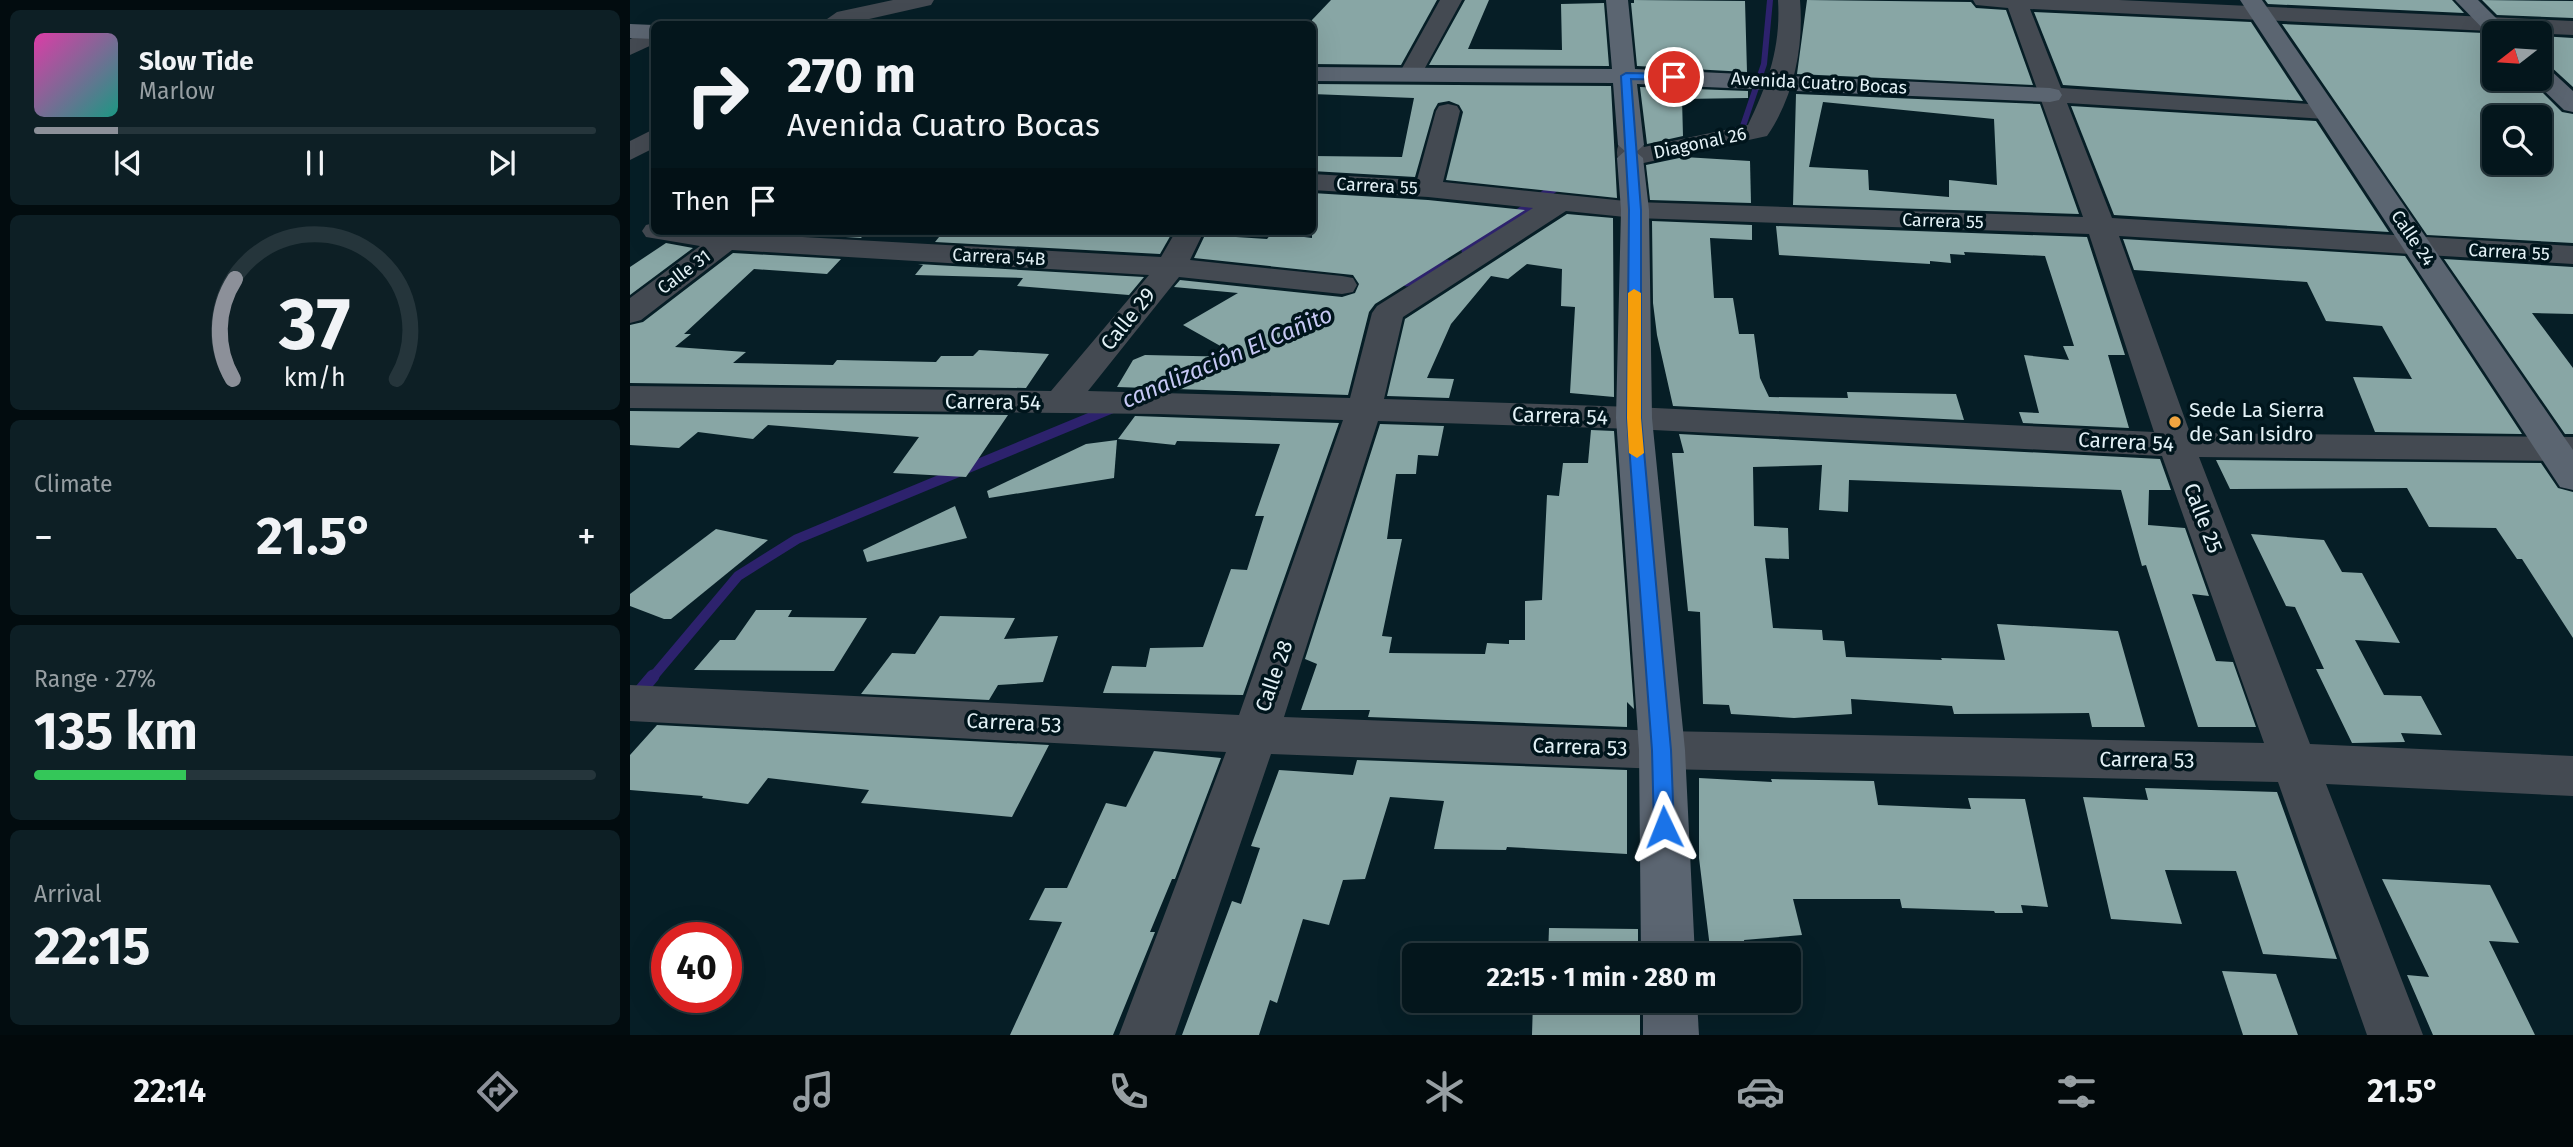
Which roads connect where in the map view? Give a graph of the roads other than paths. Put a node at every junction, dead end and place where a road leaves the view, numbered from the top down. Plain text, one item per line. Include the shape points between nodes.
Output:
1 (922, 0) edge
2 (1451, 0) edge
3 (1617, 0) edge
4 (1789, 0) edge
5 (1984, 0) edge
6 (2466, 0) edge
7 (2016, 1) edge
8 (2255, 6) edge
9 (838, 21) edge
10 (2488, 21) edge
11 (2482, 27) edge
12 (2552, 28) edge
13 (2573, 28) edge
14 (630, 32) edge
15 (651, 34) edge
16 (651, 36) edge
17 (630, 48) edge
18 (1412, 72) junction
19 (1316, 74) edge
20 (1626, 76) junction
21 (1771, 80) junction
22 (2552, 85) edge
23 (2050, 96) junction
24 (2573, 105) edge
25 (1448, 111) dead end
26 (2325, 112) junction
27 (630, 128) edge
28 (651, 135) edge
29 (651, 138) edge
30 (630, 152) edge
31 (1631, 152) junction
32 (1316, 182) edge
33 (1428, 189) junction
34 (1560, 203) junction
35 (1635, 210) junction
36 (2101, 226) junction
37 (630, 227) edge
38 (651, 230) edge
39 (1188, 235) edge
40 (732, 236) edge
41 (2420, 247) junction
42 (2573, 255) edge
43 (1171, 267) junction
44 (1342, 285) dead end
45 (630, 313) edge
46 (630, 397) edge
47 (1060, 403) junction
48 (1364, 410) junction
49 (1634, 418) junction
50 (2176, 445) junction
51 (2562, 448) edge
52 (2573, 478) edge
53 (637, 703) edge
54 (1255, 736) junction
55 (1662, 750) junction
56 (2295, 763) junction
57 (2573, 776) edge
58 (1668, 943) edge
59 (1670, 1013) edge
60 (1147, 1035) edge
61 (1671, 1035) edge
62 (2395, 1035) edge

1 - 9 street
2 - 18 street
3 - 20 street
4 - 21 street, Diagonal 26 via 1793,30
5 - 7 street
6 - 10 street
7 - 8 street
7 - 23 street, Calle 25
8 - 11 street
8 - 26 street, Calle 24
12 - 13 street
14 - 15 street
16 - 17 street
18 - 19 street, Avenida Cuatro Bocas
18 - 20 street, Avenida Cuatro Bocas
20 - 21 street, Avenida Cuatro Bocas
20 - 31 street
21 - 23 street, Avenida Cuatro Bocas
21 - 31 street, Diagonal 26 via 1758,131
22 - 24 street
23 - 26 street, Avenida Cuatro Bocas
23 - 36 street, Calle 25
25 - 33 street
26 - 41 street, Calle 24
27 - 28 street
29 - 30 street
31 - 35 street
32 - 33 street, Carrera 55
33 - 34 street, Carrera 55
34 - 35 street, Carrera 55
34 - 48 street, Calle 28 via 1388,313
35 - 36 street, Carrera 55
35 - 49 street
36 - 41 street, Carrera 55
36 - 50 street, Calle 25
37 - 38 street, Carrera 54B
39 - 43 street, Calle 29
40 - 43 street, Carrera 54B
40 - 45 street, Calle 31
41 - 42 street, Carrera 55
41 - 51 street, Calle 24
43 - 44 street, Carrera 54B
43 - 47 street, Calle 29
46 - 47 street, Carrera 54
47 - 48 street, Carrera 54
48 - 49 street, Carrera 54
48 - 54 street, Calle 28
49 - 50 street, Carrera 54
49 - 55 street
50 - 51 street, Carrera 54
50 - 56 street, Calle 25
51 - 52 street, Calle 24
53 - 54 street, Carrera 53
54 - 55 street, Carrera 53
54 - 60 street, Calle 28
55 - 56 street, Carrera 53
55 - 58 street
56 - 57 street, Carrera 53
56 - 62 street, Calle 25
59 - 61 street

